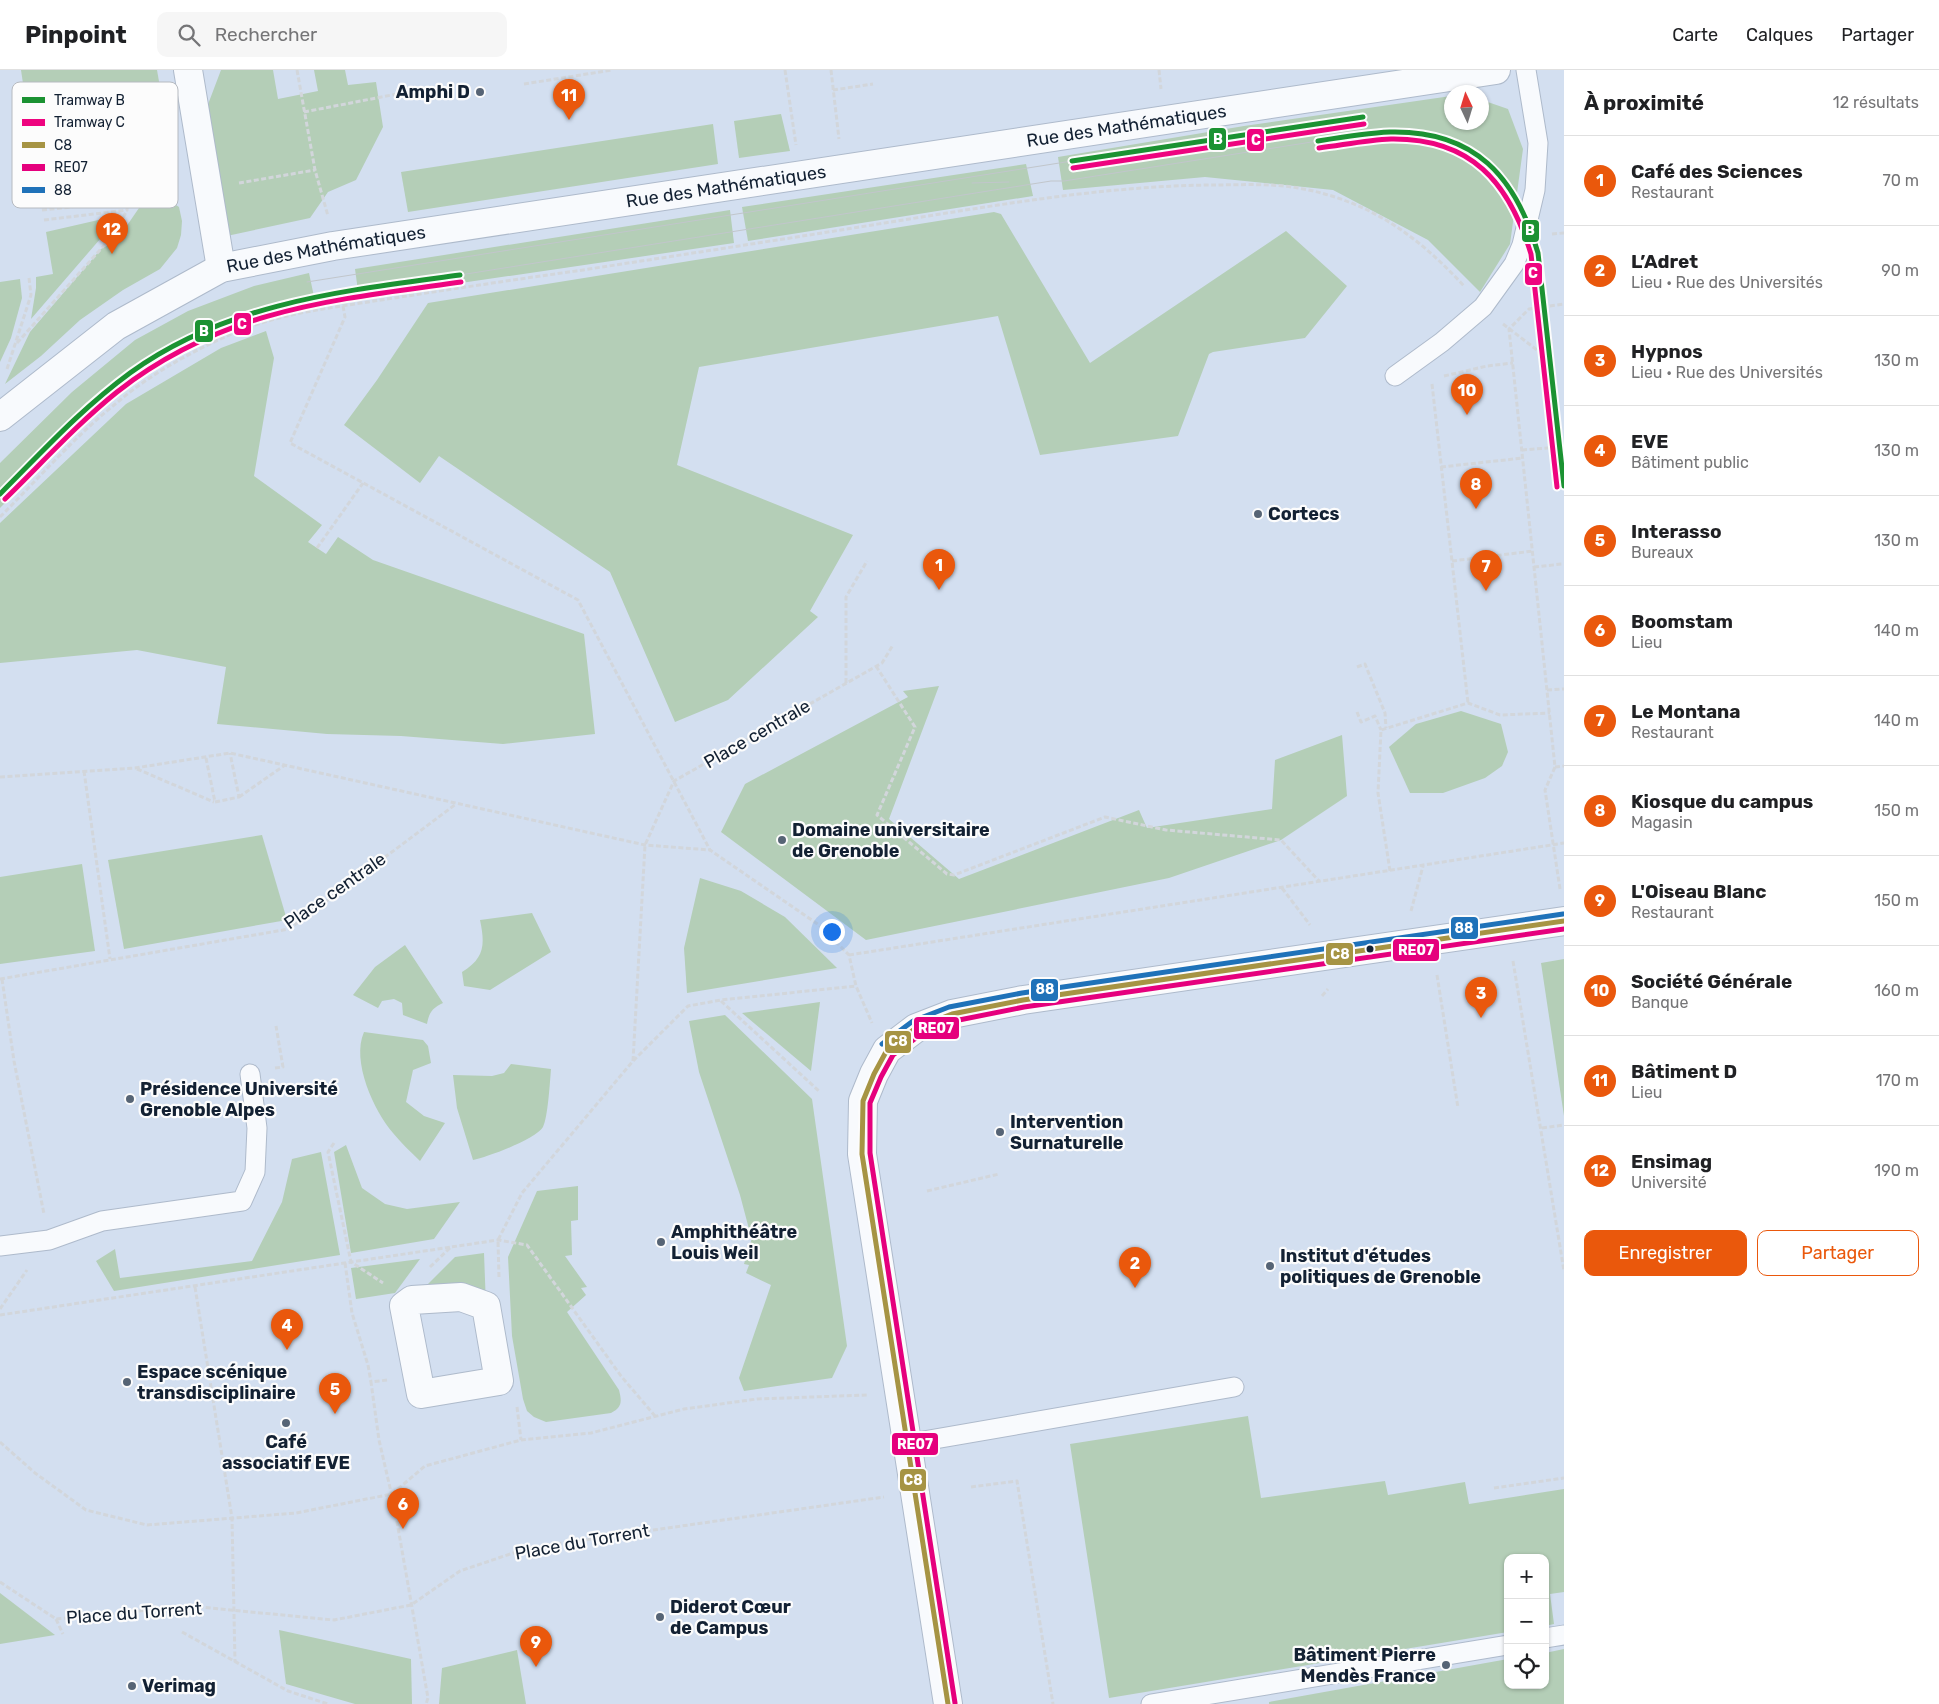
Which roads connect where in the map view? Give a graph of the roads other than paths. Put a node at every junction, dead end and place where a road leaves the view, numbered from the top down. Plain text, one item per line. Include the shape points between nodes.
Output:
1 (188, 70) edge
2 (1496, 70) edge
3 (1526, 70) edge
4 (221, 268) junction
5 (1395, 376) dead end
6 (0, 417) edge
7 (1562, 909) edge
8 (250, 1074) dead end
9 (0, 1246) edge
10 (1234, 1387) dead end
11 (906, 1444) junction
12 (1564, 1635) edge
13 (1549, 1637) edge
14 (1504, 1645) edge
15 (948, 1704) edge
16 (1151, 1704) edge

1 - 4 street
2 - 4 street, Rue des Mathématiques via 343,244
3 - 5 lane via 1538,143 1533,203 1514,264 1483,307
4 - 6 street, Rue des Mathématiques via 116,326
7 - 11 street via 1023,1000 943,1018 916,1028 887,1050 863,1101 862,1154
8 - 9 lane via 257,1128 255,1172 242,1202 102,1221 49,1240
10 - 11 lane
11 - 15 street
12 - 13 lane
14 - 16 lane

